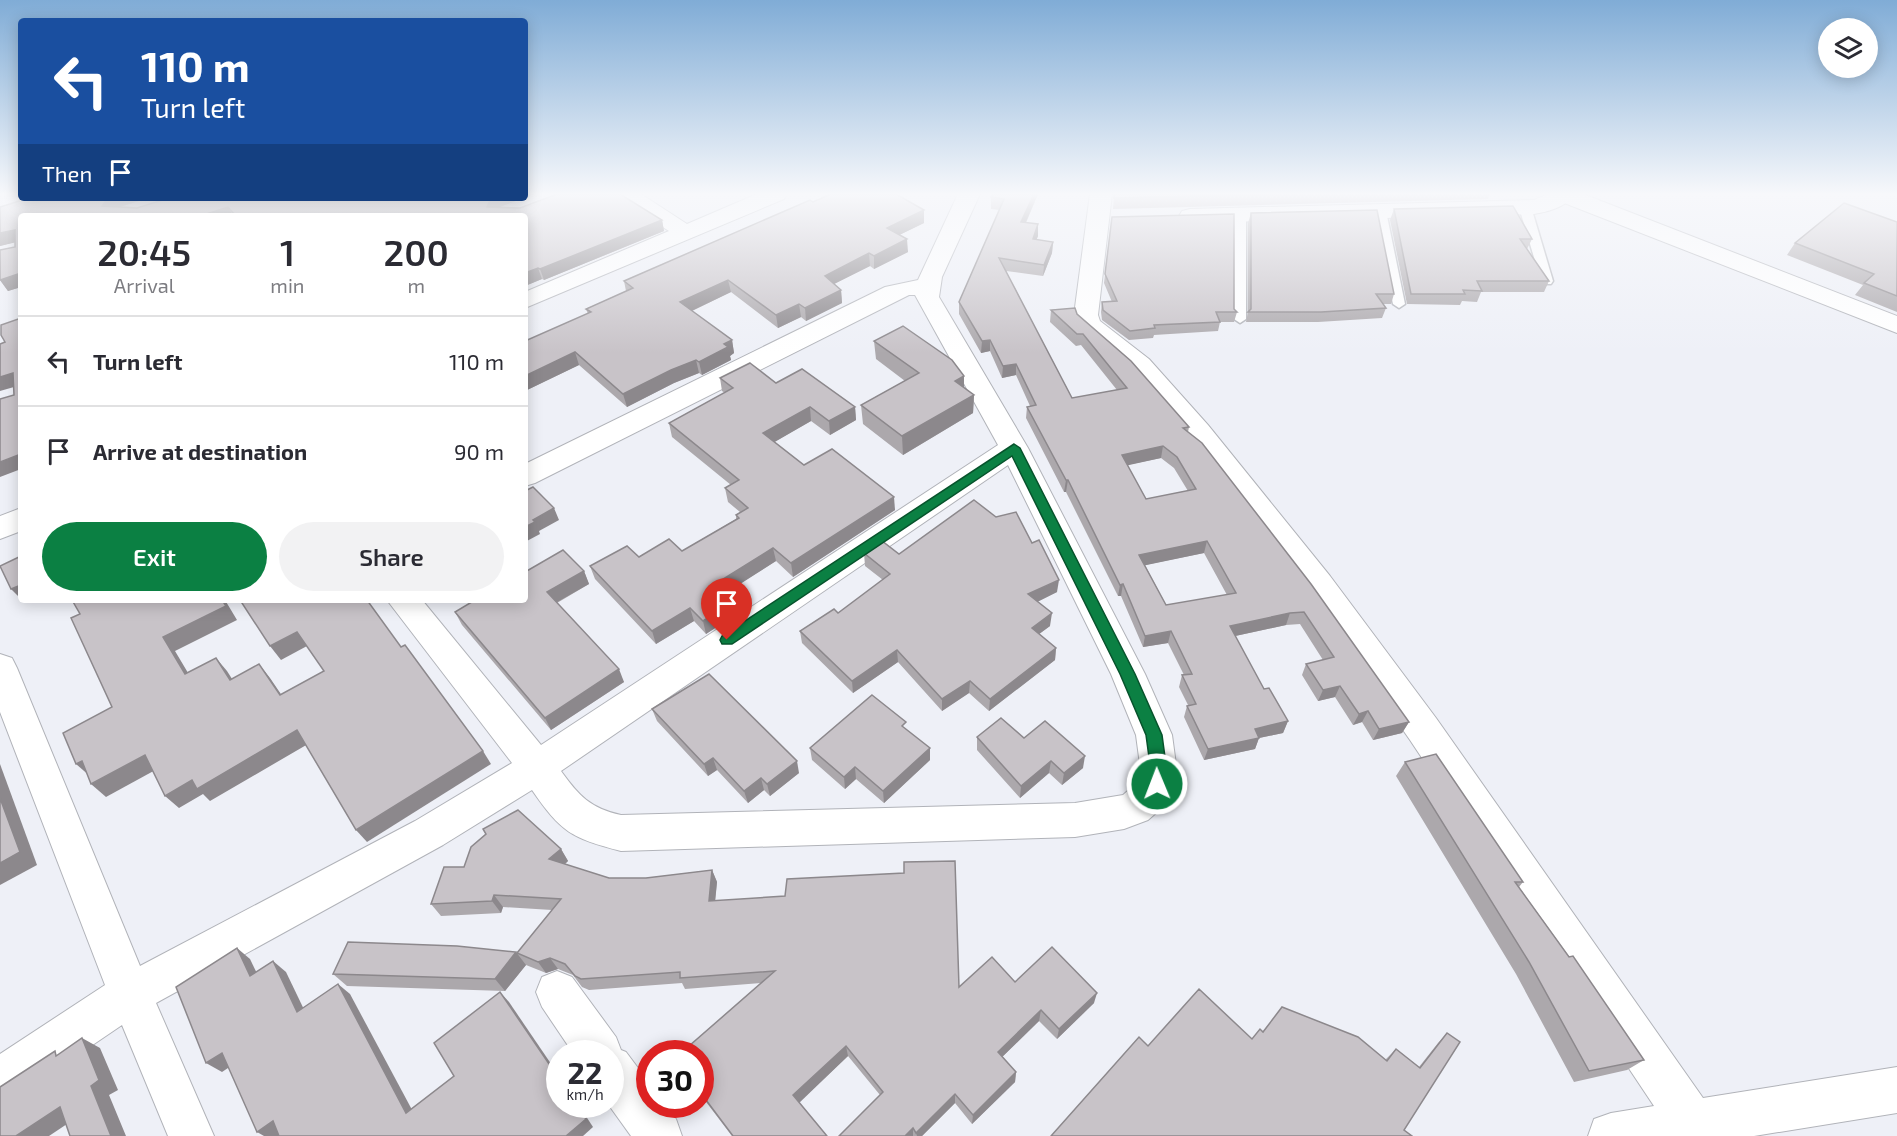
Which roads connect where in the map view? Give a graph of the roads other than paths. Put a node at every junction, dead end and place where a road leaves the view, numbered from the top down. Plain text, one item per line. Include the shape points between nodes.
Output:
1 (650, 247) edge
2 (944, 247) edge
3 (1100, 247) edge
4 (1240, 247) edge
5 (1387, 247) edge
6 (1537, 247) edge
7 (1698, 247) edge
8 (1547, 281) edge
9 (927, 287) junction
10 (528, 300) edge
11 (1399, 304) dead end
12 (1240, 318) dead end
13 (1897, 325) edge
14 (1014, 448) junction
15 (528, 475) edge
16 (18, 520) edge
17 (0, 528) edge
18 (405, 603) edge
19 (0, 668) edge
20 (537, 767) junction
21 (557, 992) dead end
22 (130, 994) junction
23 (591, 1040) edge
24 (0, 1081) edge
25 (624, 1087) edge
26 (1897, 1090) edge
27 (1693, 1123) junction
28 (191, 1136) edge
29 (659, 1136) edge
30 (1611, 1136) edge

1 - 10 street
2 - 9 street
3 - 27 street via 1086,315 1089,324 1140,365 1198,431 1319,585 1416,719
4 - 12 lane
5 - 11 lane
6 - 8 lane
7 - 13 highway
9 - 14 street via 931,305
9 - 15 street via 894,292
14 - 20 street
14 - 20 street via 1128,674 1154,735 1157,784 1135,808 1074,819 621,833 579,819 566,808
16 - 17 street
18 - 20 street
19 - 22 street
20 - 22 street via 429,833
21 - 23 street
22 - 24 street
22 - 28 street
25 - 29 street
26 - 27 street
27 - 30 street

